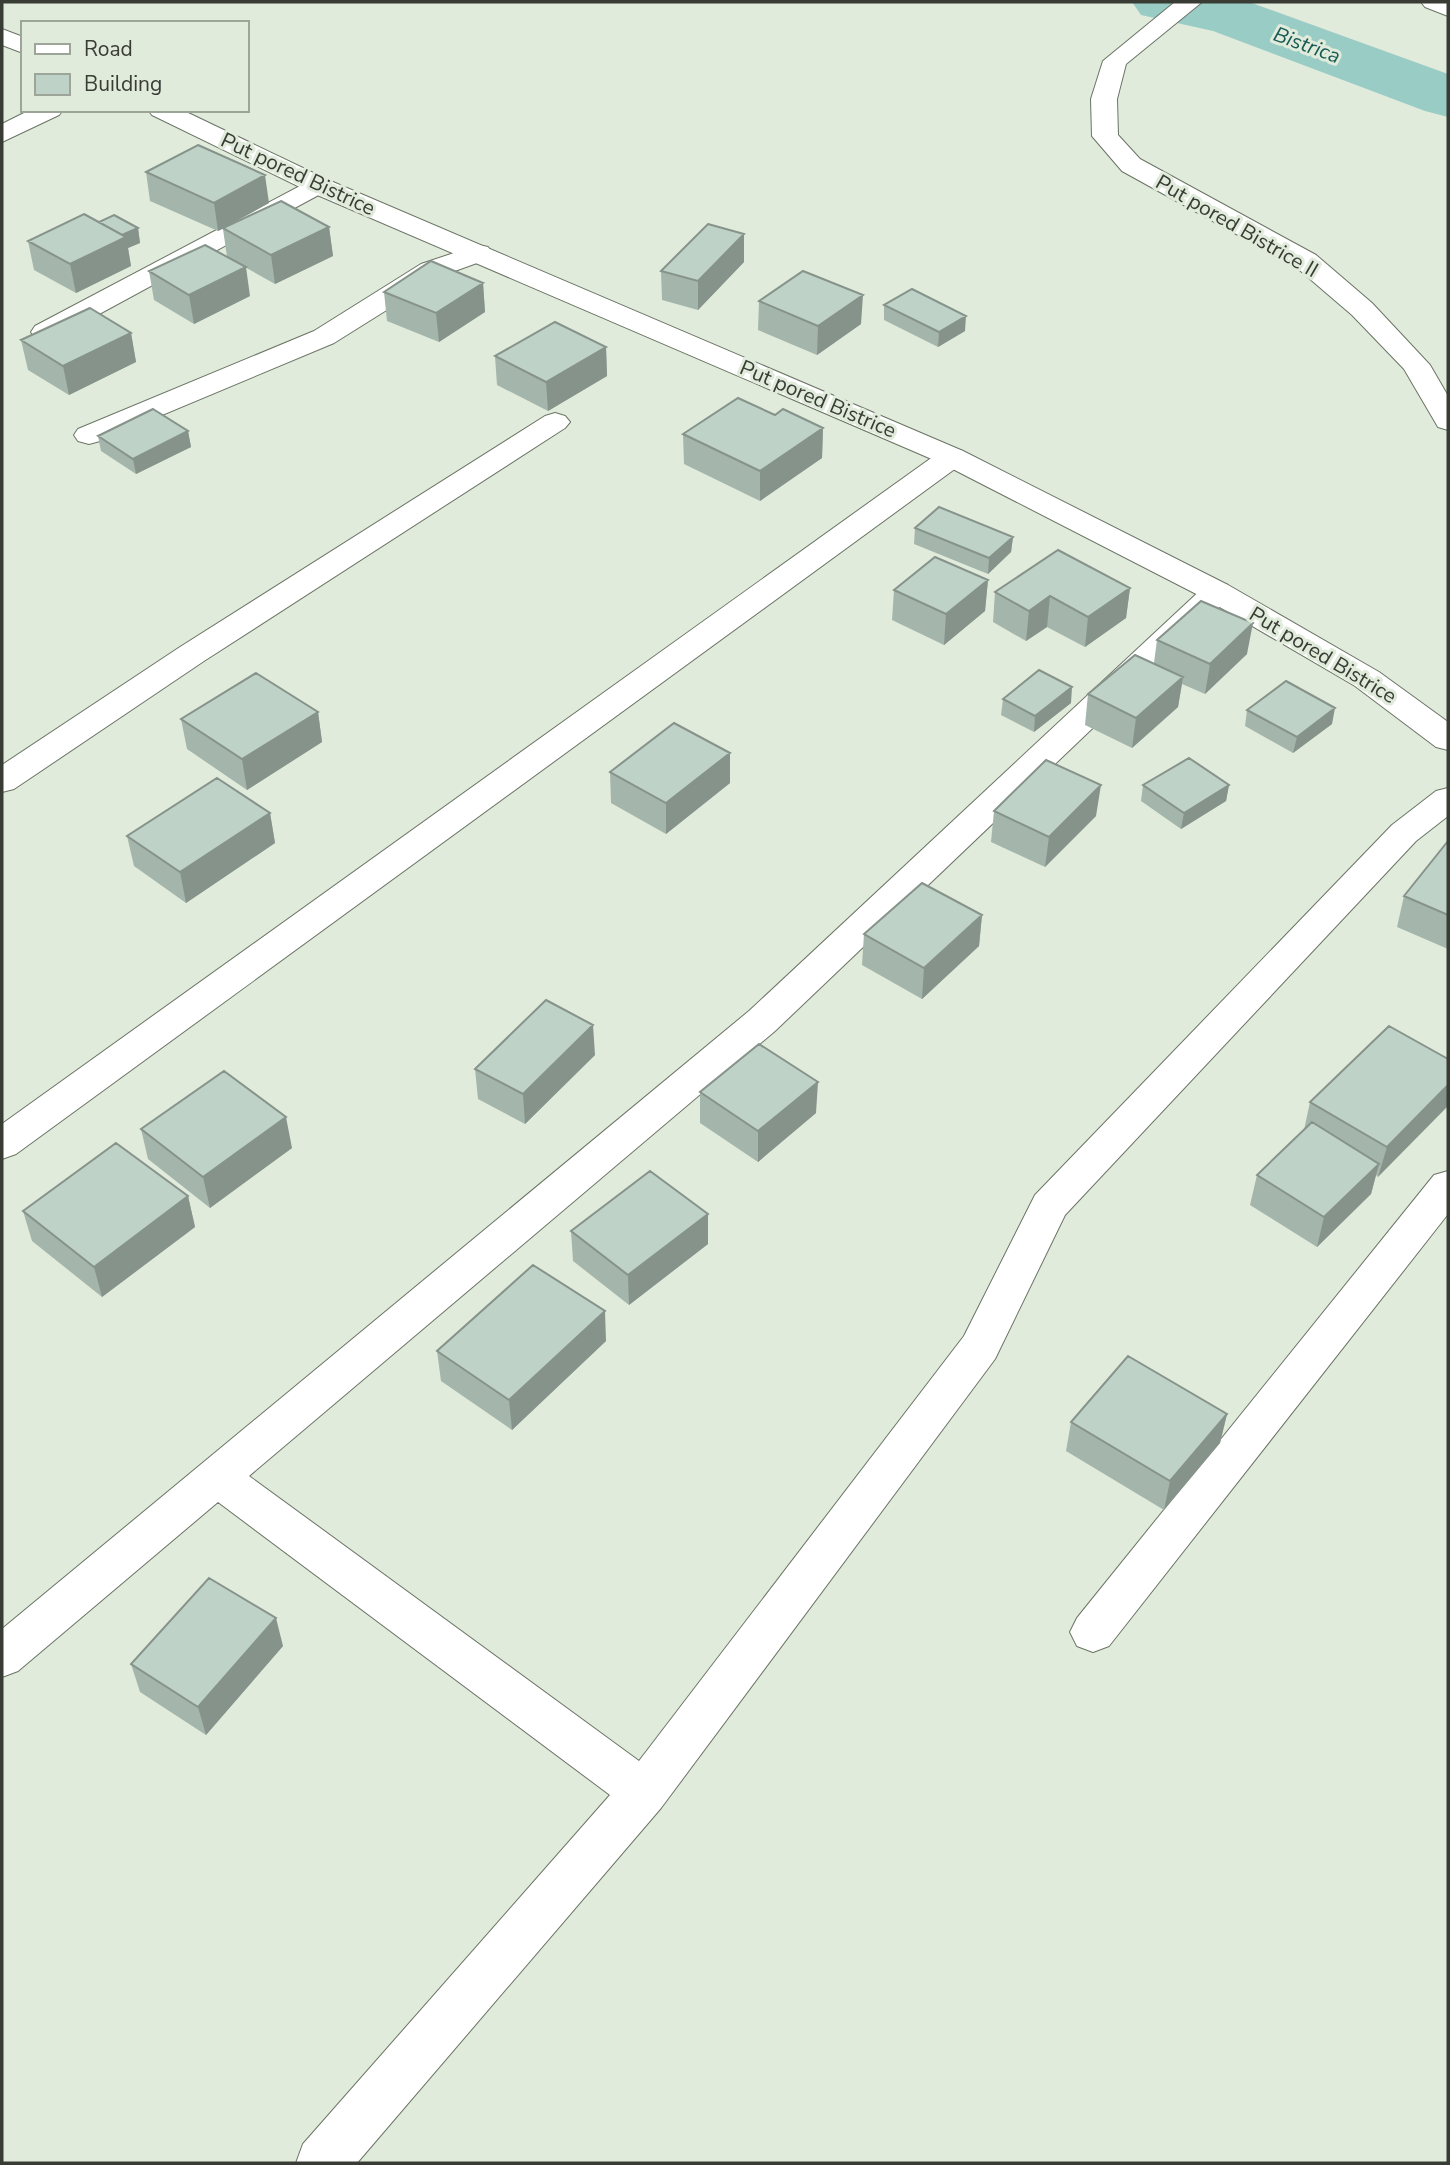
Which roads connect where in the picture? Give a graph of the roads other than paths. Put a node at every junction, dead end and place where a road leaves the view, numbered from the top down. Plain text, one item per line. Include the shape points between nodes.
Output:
1 (1190, 2) edge
2 (1433, 2) edge
3 (1448, 9) edge
4 (2, 36) edge
5 (21, 45) edge
6 (46, 112) edge
7 (165, 112) edge
8 (2, 134) edge
9 (317, 185) junction
10 (478, 253) junction
11 (37, 336) edge
12 (1448, 421) edge
13 (555, 422) dead end
14 (89, 436) dead end
15 (952, 457) junction
16 (1217, 592) junction
17 (1448, 739) edge
18 (2, 781) edge
19 (1448, 799) edge
20 (2, 1144) edge
21 (1448, 1186) edge
22 (217, 1477) junction
23 (1093, 1632) dead end
24 (2, 1657) edge
25 (644, 1792) junction
26 (322, 2163) edge

1 - 12 street, Put pored Bistrice II via 1115,61 1104,99 1105,136 1131,165 1306,261 1362,309 1416,365
2 - 3 street
4 - 5 street
6 - 8 street
7 - 9 street, Put pored Bistrice
9 - 10 street, Put pored Bistrice
9 - 11 street
10 - 14 street via 431,270 324,338
10 - 15 street, Put pored Bistrice
13 - 18 street
15 - 16 street, Put pored Bistrice
15 - 20 street
16 - 17 street, Put pored Bistrice via 1367,679
16 - 22 street via 762,1021
19 - 25 street via 1404,833 1049,1206 980,1347
21 - 23 street
22 - 24 street
22 - 25 street
25 - 26 street

